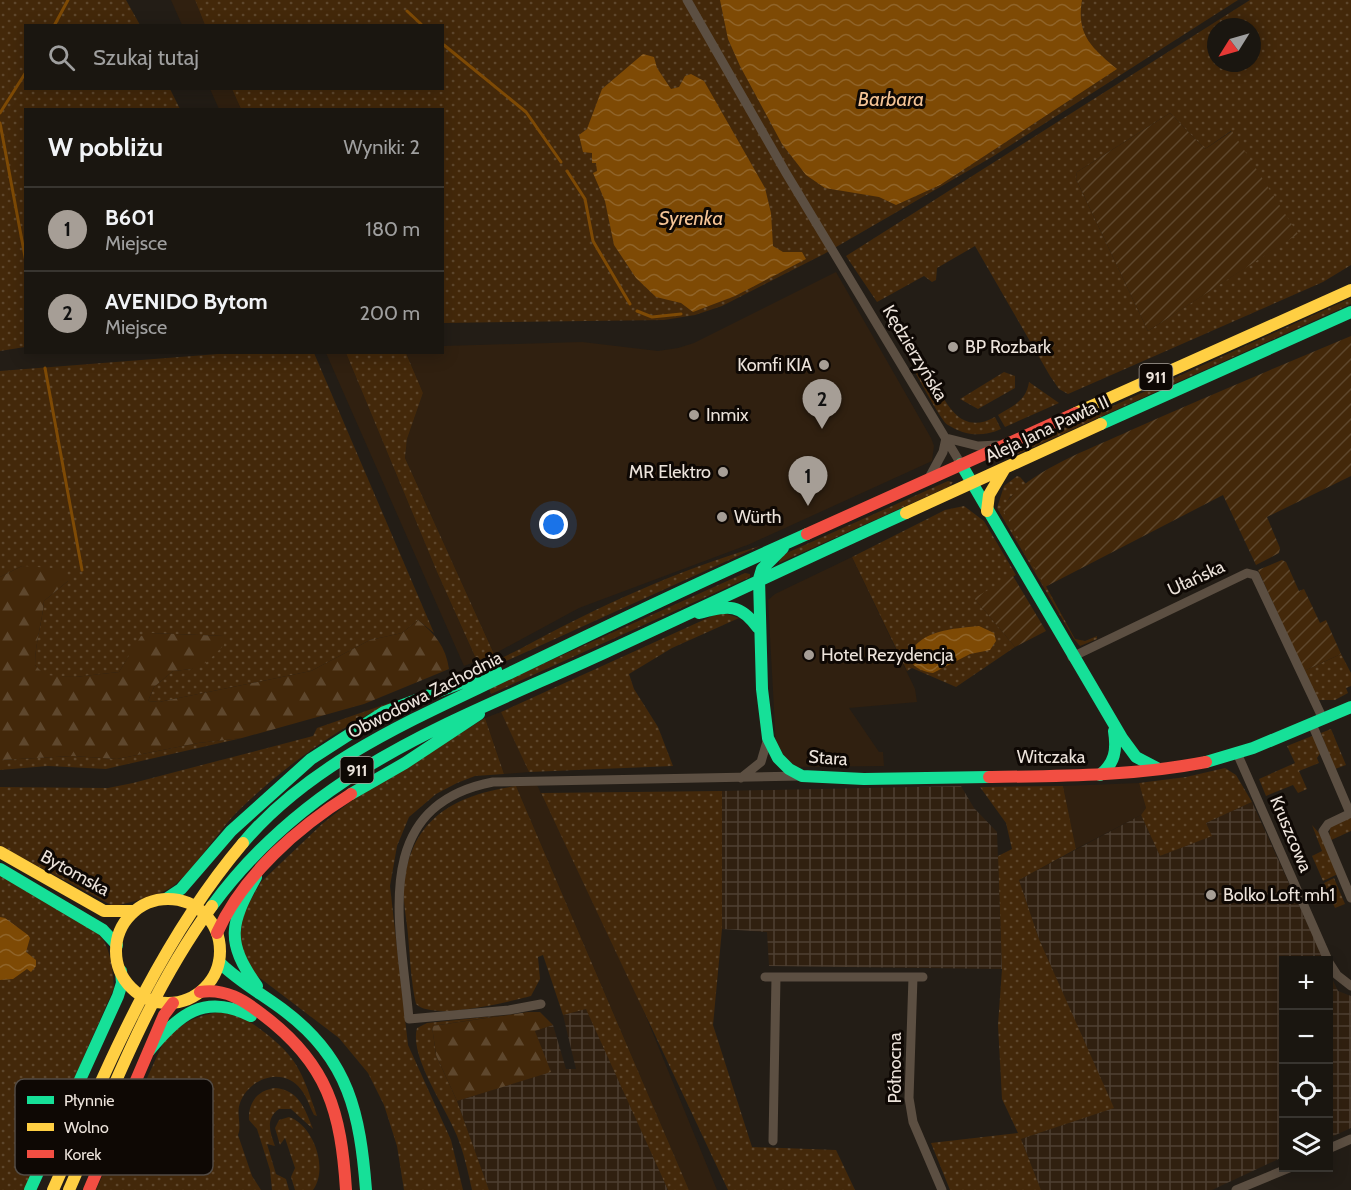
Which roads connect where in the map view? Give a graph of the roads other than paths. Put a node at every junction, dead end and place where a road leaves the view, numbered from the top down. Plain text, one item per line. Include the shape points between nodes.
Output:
1 (687, 0) edge
2 (1351, 290) edge
3 (1351, 312) edge
4 (946, 438) junction
5 (1003, 445) junction
6 (961, 464) junction
7 (1005, 468) junction
8 (928, 478) junction
9 (971, 485) junction
10 (987, 511) junction
11 (808, 534) junction
12 (759, 579) junction
13 (678, 617) junction
14 (759, 629) junction
15 (575, 639) junction
16 (1072, 657) junction
17 (508, 696) junction
18 (1351, 707) edge
19 (1317, 721) junction
20 (1113, 724) junction
21 (768, 738) junction
22 (1237, 753) junction
23 (1164, 770) junction
24 (977, 775) joint
25 (1100, 775) junction
26 (802, 776) junction
27 (741, 778) junction
28 (1350, 813) edge
29 (0, 852) edge
30 (0, 869) edge
31 (256, 877) junction
32 (1351, 898) edge
33 (166, 899) junction
34 (135, 911) junction
35 (218, 933) junction
36 (117, 945) junction
37 (1326, 956) edge
38 (219, 962) junction
39 (120, 969) junction
40 (1333, 969) edge
41 (765, 977) dead end
42 (776, 977) junction
43 (913, 977) junction
44 (923, 977) dead end
45 (1351, 986) edge
46 (200, 992) junction
47 (265, 996) junction
48 (173, 1003) junction
49 (542, 1004) dead end
50 (149, 1051) junction
51 (314, 1063) junction
52 (80, 1079) edge
53 (102, 1079) edge
54 (118, 1079) edge
55 (137, 1079) edge
56 (1351, 1139) edge
57 (773, 1141) dead end
58 (1333, 1147) edge
59 (1279, 1171) edge
60 (37, 1175) edge
61 (60, 1175) edge
62 (76, 1175) edge
63 (95, 1175) edge
64 (30, 1190) edge
65 (53, 1190) edge
66 (69, 1190) edge
67 (89, 1190) edge
68 (346, 1190) edge
69 (366, 1190) edge
70 (942, 1190) edge
71 (1236, 1190) edge

1 - 4 street, Kędzierzyńska
2 - 5 main road, Aleja Jana Pawła II / 911
3 - 7 main road, Aleja Jana Pawła II / 911
4 - 5 street via 978,446
4 - 6 street, Kędzierzyńska
4 - 8 street via 937,468
5 - 6 main road, Aleja Jana Pawła II / 911
6 - 8 main road, Aleja Jana Pawła II / 911
6 - 9 main road, Kędzierzyńska
7 - 9 main road, Aleja Jana Pawła II / 911
7 - 10 main road via 989,495
8 - 11 main road, Aleja Jana Pawła II / 911
9 - 10 main road, Kędzierzyńska
9 - 12 main road, Aleja Jana Pawła II / 911
10 - 16 main road, Kędzierzyńska
11 - 12 main road via 770,559
11 - 15 main road, Obwodowa Zachodnia / 911
12 - 13 main road, Obwodowa Zachodnia / 911
12 - 14 main road, Stara
13 - 14 main road via 727,605 736,607
13 - 17 main road, Obwodowa Zachodnia / 911
14 - 21 main road, Stara
15 - 33 main road via 374,717 276,788 231,831 181,889
15 - 53 main road, Obwodowa Zachodnia / 911 via 391,729 346,756 274,812 217,874 161,955
16 - 19 street, Ułańska via 1247,573 1255,575
16 - 20 main road, Kędzierzyńska
17 - 31 main road via 349,795 303,831
17 - 54 main road, Obwodowa Zachodnia / 911 via 459,715 363,765 286,824 201,920 171,968
18 - 19 main road, Witczaka
19 - 22 main road, Witczaka
19 - 28 street
20 - 23 main road, Kędzierzyńska via 1136,758 1144,765
20 - 25 main road, Kędzierzyńska via 1117,753
21 - 26 main road, Stara via 778,758
21 - 27 street via 761,762
22 - 23 main road, Witczaka
22 - 37 street, Kruszcowa
23 - 25 main road, Witczaka
24 - 25 main road, Witczaka
24 - 26 main road, Stara
26 - 27 street
27 - 49 street via 493,782 472,786 447,798 429,813 412,834 401,864 399,897 409,1019
28 - 32 street via 1328,824 1323,831
29 - 34 main road, Bytomska via 104,911
30 - 36 main road, Bytomska via 103,930
31 - 35 main road via 228,908
31 - 47 main road via 236,914 233,944 242,967
33 - 34 main road
33 - 35 main road via 198,908
34 - 36 main road via 123,926
35 - 38 main road
36 - 39 main road
38 - 46 main road via 215,974
38 - 47 main road via 234,977
39 - 48 main road via 130,986 145,997
39 - 52 main road via 122,983 118,996
40 - 45 street, Kruszcowa
41 - 42 street
42 - 43 street
42 - 57 street
43 - 44 street
43 - 70 street, Północna via 909,1098 913,1122
46 - 48 main road
46 - 51 main road via 219,990 239,999 292,1037
47 - 69 main road via 320,1040 342,1071 357,1114
48 - 50 main road
50 - 51 main road via 183,1015 206,1006 225,1006 268,1026
50 - 55 main road
51 - 68 main road via 339,1116
56 - 58 street
59 - 71 street
60 - 64 main road
61 - 65 main road, Obwodowa Zachodnia / 911
62 - 66 main road, Obwodowa Zachodnia / 911
63 - 67 main road

